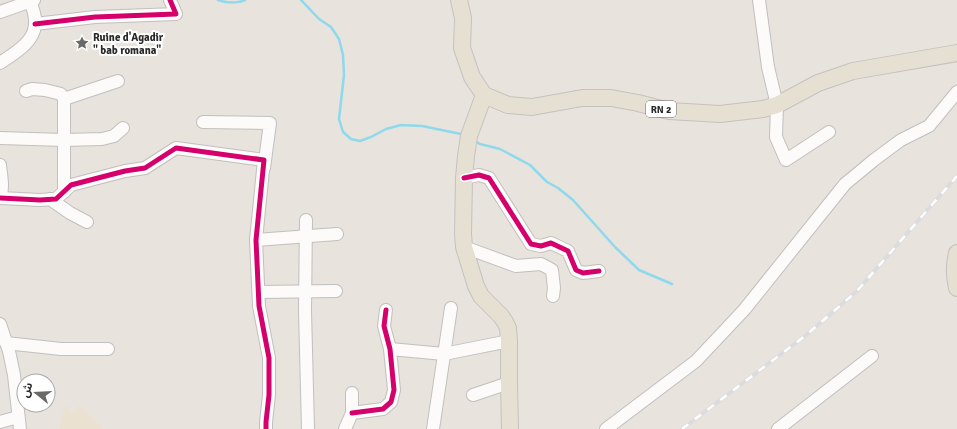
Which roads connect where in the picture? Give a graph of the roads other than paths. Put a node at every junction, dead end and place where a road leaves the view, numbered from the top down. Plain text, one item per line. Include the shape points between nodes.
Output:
1 (31, 0) edge
2 (170, 0) edge
3 (459, 0) edge
4 (759, 0) edge
5 (0, 12) edge
6 (35, 24) junction
7 (957, 46) edge
8 (957, 53) edge
9 (932, 57) junction
10 (0, 63) edge
11 (118, 81) dead end
12 (26, 91) dead end
13 (957, 92) edge
14 (484, 95) junction
15 (64, 100) junction
16 (777, 105) junction
17 (203, 122) dead end
18 (123, 128) dead end
19 (829, 132) dead end
20 (0, 138) edge
21 (64, 140) junction
22 (0, 165) edge
23 (264, 170) junction
24 (464, 178) junction
25 (64, 192) junction
26 (0, 198) edge
27 (50, 199) junction
28 (306, 220) dead end
29 (87, 222) dead end
30 (337, 234) dead end
31 (306, 236) junction
32 (256, 240) junction
33 (464, 247) junction
34 (957, 253) edge
35 (599, 271) dead end
36 (957, 288) edge
37 (306, 290) junction
38 (336, 291) dead end
39 (259, 292) junction
40 (553, 296) dead end
41 (451, 308) dead end
42 (386, 310) dead end
43 (0, 324) edge
44 (510, 341) junction
45 (4, 344) edge
46 (108, 349) dead end
47 (390, 349) junction
48 (444, 354) junction
49 (872, 356) dead end
50 (509, 383) junction
51 (352, 393) dead end
52 (473, 395) dead end
53 (352, 413) junction
54 (18, 417) junction
55 (0, 422) edge
56 (20, 429) edge
57 (266, 429) edge
58 (308, 429) edge
59 (345, 429) edge
60 (433, 429) edge
61 (510, 429) edge
62 (606, 429) edge
63 (778, 429) edge

1 - 5 street
1 - 6 street
2 - 6 street via 176,14 95,17
3 - 14 main road via 463,18 462,48 472,77
4 - 16 street via 768,67
6 - 10 street via 29,40
7 - 9 main road
8 - 9 main road, RN 2
9 - 16 main road, RN 2 via 854,71 818,83
11 - 15 street
12 - 15 street via 32,88 45,90 61,94
13 - 62 street via 929,126 901,140 845,184 744,310 696,361
14 - 16 main road, RN 2 via 508,105 532,107 582,98 611,98 669,111 720,114
14 - 24 main road via 469,136
15 - 21 street
16 - 19 street via 776,137 786,160
17 - 23 street via 270,123
18 - 21 street via 114,136 102,139
20 - 21 street
21 - 25 street
22 - 26 street
23 - 25 street via 264,160 176,148 145,168 71,185
23 - 32 street
24 - 33 main road
24 - 35 street via 479,175 489,178 531,244 541,246 551,243 568,251 576,270 583,273
25 - 27 street via 56,199
26 - 27 street
27 - 29 street
28 - 31 street
30 - 31 street
31 - 32 street
31 - 37 street
32 - 39 street
33 - 40 street via 516,266 541,264 552,270
33 - 44 main road via 476,286 481,296 506,322
34 - 36 main road via 954,275
37 - 38 street
37 - 39 street
37 - 58 street
39 - 57 street via 268,358 269,395
41 - 48 street
42 - 47 street via 384,326
43 - 45 street
44 - 48 street
44 - 50 main road
45 - 46 street via 61,349
45 - 54 street via 14,375
47 - 48 street
47 - 53 street via 394,390 391,402 384,410
48 - 60 street
49 - 63 street
50 - 52 street
50 - 61 main road
51 - 53 street
53 - 59 street
54 - 55 street
54 - 56 street

